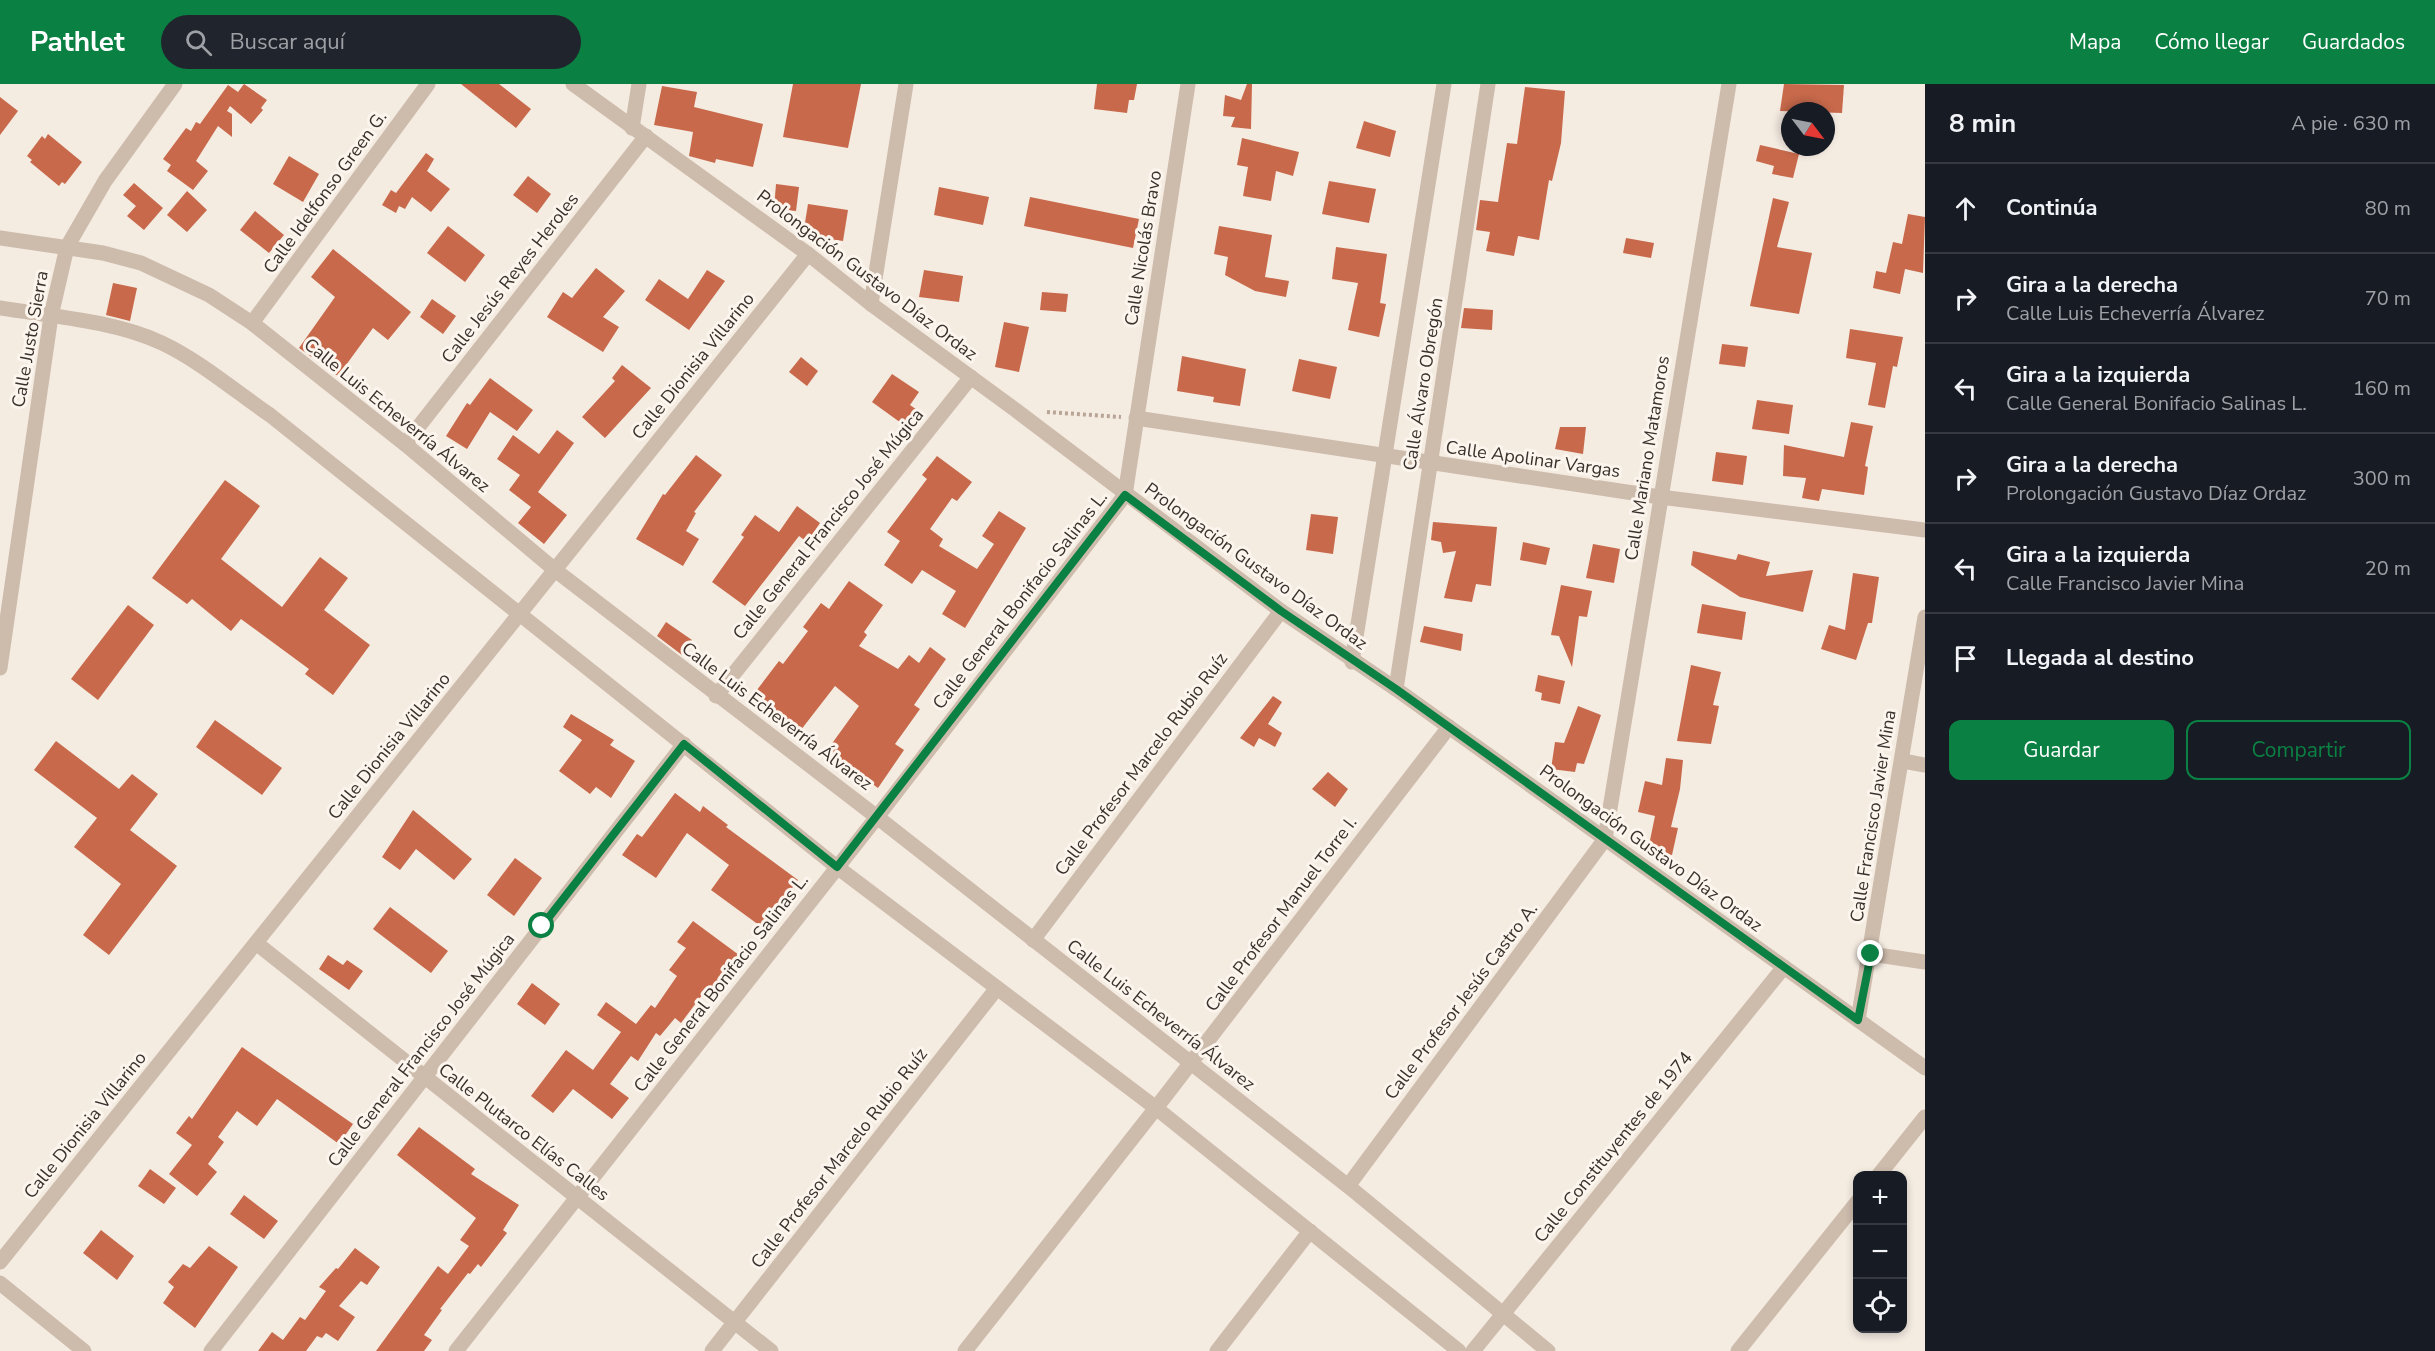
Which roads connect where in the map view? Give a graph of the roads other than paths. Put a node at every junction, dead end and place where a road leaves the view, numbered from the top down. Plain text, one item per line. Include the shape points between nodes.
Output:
1 (175, 84) edge
2 (429, 84) edge
3 (573, 84) edge
4 (639, 84) edge
5 (906, 84) edge
6 (1188, 84) edge
7 (1444, 84) edge
8 (1488, 84) edge
9 (1729, 84) edge
10 (632, 128) junction
11 (646, 136) junction
12 (0, 238) edge
13 (67, 247) junction
14 (808, 254) junction
15 (871, 304) junction
16 (0, 308) edge
17 (51, 316) junction
18 (252, 323) junction
19 (971, 377) junction
20 (1136, 418) junction
21 (405, 444) junction
22 (1385, 457) junction
23 (1431, 464) junction
24 (1125, 495) junction
25 (1660, 498) junction
26 (1925, 530) edge
27 (555, 570) junction
28 (1281, 611) junction
29 (519, 614) junction
30 (1925, 617) edge
31 (1353, 662) junction
32 (0, 668) edge
33 (1396, 689) junction
34 (716, 696) junction
35 (1449, 728) junction
36 (684, 744) junction
37 (1903, 761) junction
38 (1925, 765) edge
39 (877, 817) junction
40 (1605, 840) junction
41 (837, 867) junction
42 (1033, 940) junction
43 (256, 943) junction
44 (1871, 954) junction
45 (1925, 962) edge
46 (1784, 967) junction
47 (997, 988) junction
48 (1858, 1020) junction
49 (1192, 1062) junction
50 (1925, 1068) edge
51 (423, 1078) junction
52 (1156, 1108) junction
53 (1925, 1117) edge
54 (1882, 1171) edge
55 (1348, 1186) junction
56 (576, 1198) junction
57 (1853, 1206) edge
58 (1311, 1231) junction
59 (0, 1262) edge
60 (0, 1283) edge
61 (1503, 1315) junction
62 (735, 1323) junction
63 (84, 1351) edge
64 (211, 1351) edge
65 (456, 1351) edge
66 (712, 1351) edge
67 (771, 1351) edge
68 (965, 1351) edge
69 (1217, 1351) edge
70 (1459, 1351) edge
71 (1473, 1351) edge
72 (1548, 1351) edge
73 (1738, 1351) edge

1 - 13 street, Calle Justo Sierra via 105,181
2 - 18 street, Calle Idelfonso Green G.
3 - 10 street, Prolongación Gustavo Díaz Ordaz
4 - 10 street
5 - 15 street
6 - 20 street, Calle Nicolás Bravo
7 - 22 street, Calle Álvaro Obregón
8 - 23 street, Calle Álvaro Obregón
9 - 25 street, Calle Mariano Matamoros
10 - 11 street, Prolongación Gustavo Díaz Ordaz
11 - 14 street, Prolongación Gustavo Díaz Ordaz
11 - 21 street, Calle Jesús Reyes Heroles
12 - 13 street, Calle Luis Echeverría Álvarez
13 - 17 street, Calle Justo Sierra
13 - 18 street, Calle Luis Echeverría Álvarez via 112,256 171,275
14 - 15 street, Prolongación Gustavo Díaz Ordaz
14 - 27 street, Calle Dionisia Villarino
15 - 19 street, Prolongación Gustavo Díaz Ordaz
16 - 17 street
17 - 29 street via 150,338 189,358 270,415
17 - 32 street, Calle Justo Sierra
18 - 21 street, Calle Luis Echeverría Álvarez
19 - 24 street, Prolongación Gustavo Díaz Ordaz
19 - 34 street, Calle General Francisco José Múgica
20 - 22 street, Calle Apolinar Vargas
20 - 24 street, Calle Nicolás Bravo
21 - 27 street, Calle Luis Echeverría Álvarez
22 - 23 street, Calle Apolinar Vargas
22 - 31 street, Calle Álvaro Obregón
23 - 25 street, Calle Apolinar Vargas
23 - 33 street, Calle Álvaro Obregón
24 - 28 street, Prolongación Gustavo Díaz Ordaz
24 - 39 street, Calle General Bonifacio Salinas L.
25 - 26 street, Calle Apolinar Vargas
25 - 40 street, Calle Mariano Matamoros
27 - 29 street, Calle Dionisia Villarino
27 - 34 street, Calle Luis Echeverría Álvarez
28 - 31 street, Prolongación Gustavo Díaz Ordaz
28 - 42 street, Calle Profesor Marcelo Rubio Ruíz
29 - 36 street
29 - 43 street, Calle Dionisia Villarino
30 - 37 street, Calle Francisco Javier Mina
31 - 33 street, Prolongación Gustavo Díaz Ordaz
33 - 35 street, Prolongación Gustavo Díaz Ordaz
34 - 39 street, Calle Luis Echeverría Álvarez
35 - 40 street, Prolongación Gustavo Díaz Ordaz
35 - 49 street, Calle Profesor Manuel Torre I.
36 - 41 street
36 - 51 street, Calle General Francisco José Múgica
37 - 38 street
37 - 44 street, Calle Francisco Javier Mina
39 - 41 street, Calle General Bonifacio Salinas L.
39 - 42 street, Calle Luis Echeverría Álvarez
40 - 46 street, Prolongación Gustavo Díaz Ordaz
40 - 55 street, Calle Profesor Jesús Castro A.
41 - 47 street
41 - 56 street, Calle General Bonifacio Salinas L.
42 - 49 street, Calle Luis Echeverría Álvarez
43 - 51 street, Calle Plutarco Elías Calles
43 - 59 street, Calle Dionisia Villarino
44 - 45 street
44 - 48 street, Calle Francisco Javier Mina
46 - 48 street, Prolongación Gustavo Díaz Ordaz
46 - 61 street, Calle Constituyentes de 1974
47 - 52 street
47 - 62 street, Calle Profesor Marcelo Rubio Ruíz
48 - 50 street, Prolongación Gustavo Díaz Ordaz
49 - 52 street, Calle Profesor Manuel Torre I.
49 - 55 street, Calle Luis Echeverría Álvarez
51 - 56 street, Calle Plutarco Elías Calles
51 - 64 street, Calle General Francisco José Múgica
52 - 58 street
52 - 68 street, Calle Profesor Manuel Torre I.
53 - 54 street
55 - 61 street, Calle Luis Echeverría Álvarez
56 - 62 street, Calle Plutarco Elías Calles
56 - 65 street, Calle General Bonifacio Salinas L.
57 - 73 street
58 - 69 street
58 - 70 street
60 - 63 street
61 - 71 street, Calle Constituyentes de 1974
61 - 72 street, Calle Luis Echeverría Álvarez
62 - 66 street, Calle Profesor Marcelo Rubio Ruíz
62 - 67 street, Calle Plutarco Elías Calles

